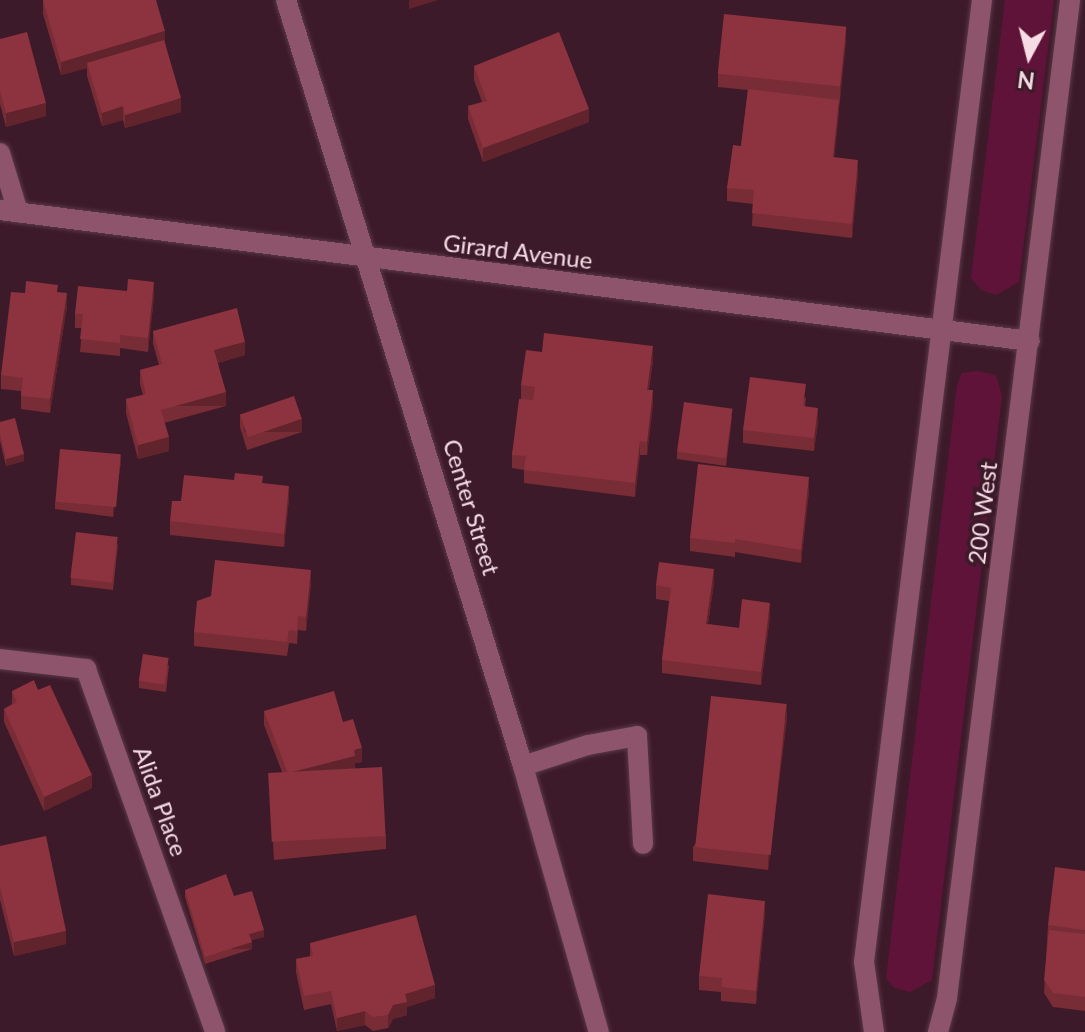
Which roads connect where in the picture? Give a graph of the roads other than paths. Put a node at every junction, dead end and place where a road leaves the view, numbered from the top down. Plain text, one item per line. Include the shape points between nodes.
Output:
1 (286, 0) edge
2 (982, 0) edge
3 (1070, 0) edge
4 (0, 153) edge
5 (9, 211) edge
6 (368, 259) junction
7 (941, 330) junction
8 (1030, 341) junction
9 (0, 659) edge
10 (523, 766) junction
11 (643, 844) dead end
12 (215, 1032) edge
13 (599, 1032) edge
14 (874, 1032) edge
15 (938, 1032) edge

1 - 6 street, Center Street
2 - 7 street
3 - 8 street, 200 West
4 - 5 street
5 - 6 street, Girard Avenue
6 - 7 street, Girard Avenue
6 - 10 street, Center Street
7 - 8 street, Girard Avenue
7 - 14 street via 864,962
8 - 15 street, 200 West via 947,998
9 - 12 street, Alida Place via 86,669
10 - 11 street via 637,736
10 - 13 street, Center Street

